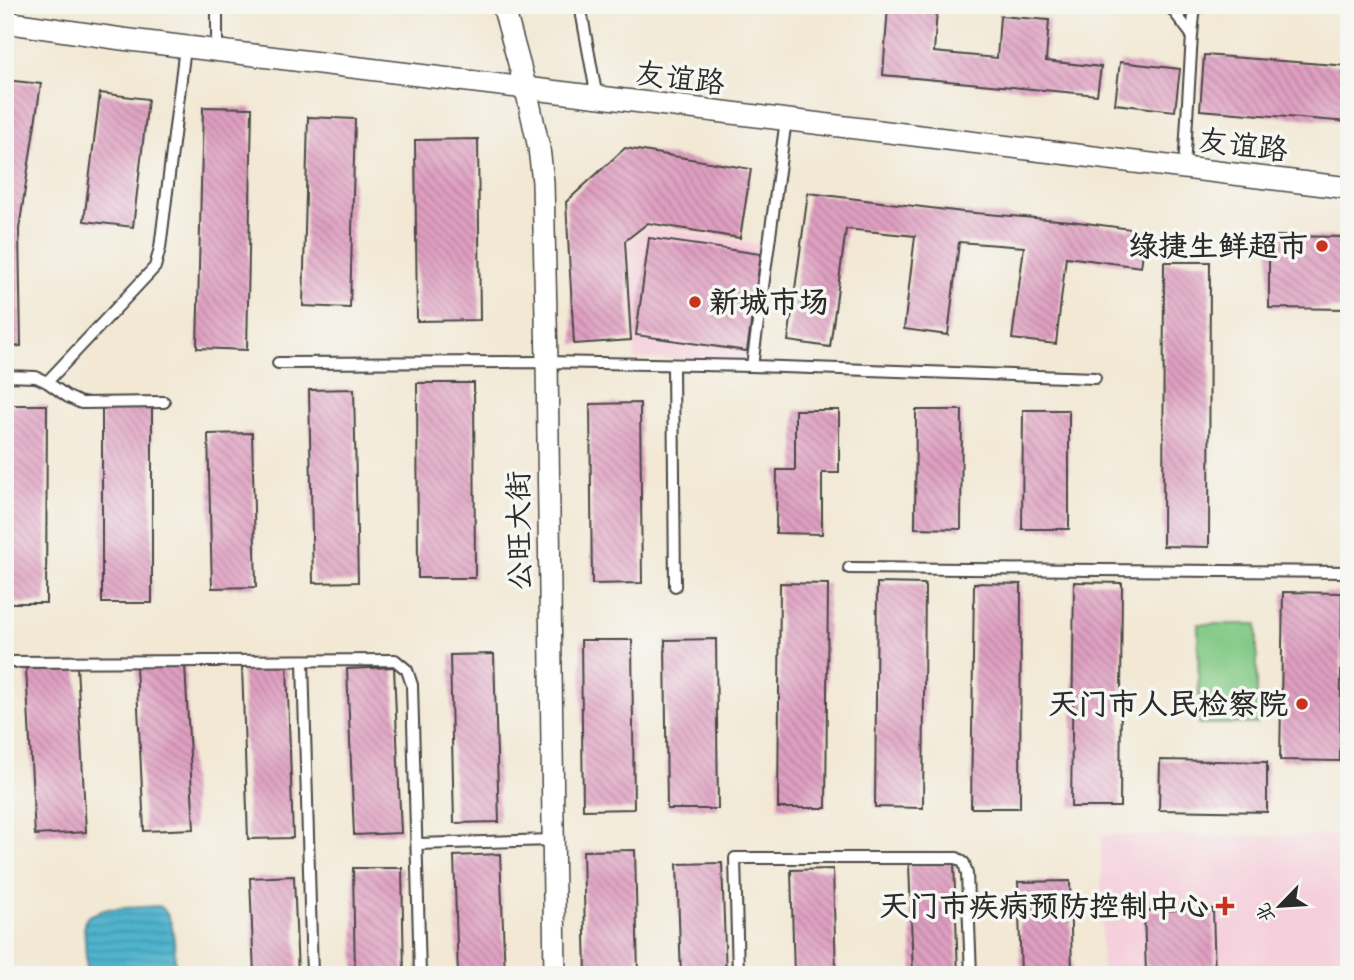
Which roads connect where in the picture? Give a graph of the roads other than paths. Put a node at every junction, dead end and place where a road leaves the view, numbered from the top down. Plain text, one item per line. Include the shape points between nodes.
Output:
1 (216, 5) edge
2 (503, 5) edge
3 (580, 5) edge
4 (1169, 5) edge
5 (1195, 5) edge
6 (5, 22) edge
7 (1192, 35) junction
8 (185, 47) junction
9 (217, 51) junction
10 (526, 89) junction
11 (597, 98) junction
12 (786, 120) junction
13 (1184, 169) junction
14 (1349, 188) edge
15 (547, 362) junction
16 (278, 363) dead end
17 (673, 365) junction
18 (752, 366) junction
19 (5, 376) edge
20 (1095, 378) dead end
21 (47, 382) junction
22 (164, 402) dead end
23 (849, 568) dead end
24 (1349, 572) edge
25 (675, 586) dead end
26 (303, 661) junction
27 (5, 663) edge
28 (553, 840) junction
29 (416, 844) junction
30 (312, 975) edge
31 (420, 975) edge
32 (555, 975) edge
33 (738, 975) edge
34 (971, 975) edge

1 - 9 lane
2 - 10 street, 公旺大街
3 - 11 lane
4 - 7 lane
5 - 7 lane
6 - 8 street, 友谊路
7 - 13 lane
8 - 9 street, 友谊路
8 - 21 lane via 155,267
9 - 10 street, 友谊路
10 - 11 street, 友谊路
10 - 15 street, 公旺大街 via 543,182
11 - 12 street, 友谊路
12 - 13 street, 友谊路
12 - 18 lane
13 - 14 street, 友谊路
15 - 16 lane
15 - 17 lane
15 - 28 street, 公旺大街
17 - 18 lane
17 - 25 lane
18 - 20 lane
19 - 21 lane
21 - 22 lane via 81,402
23 - 24 lane
26 - 27 lane
26 - 29 lane via 395,660 407,670 412,685
26 - 30 lane
28 - 29 lane
28 - 32 street, 公旺大街
29 - 31 lane
33 - 34 lane via 734,858 957,858 967,874

